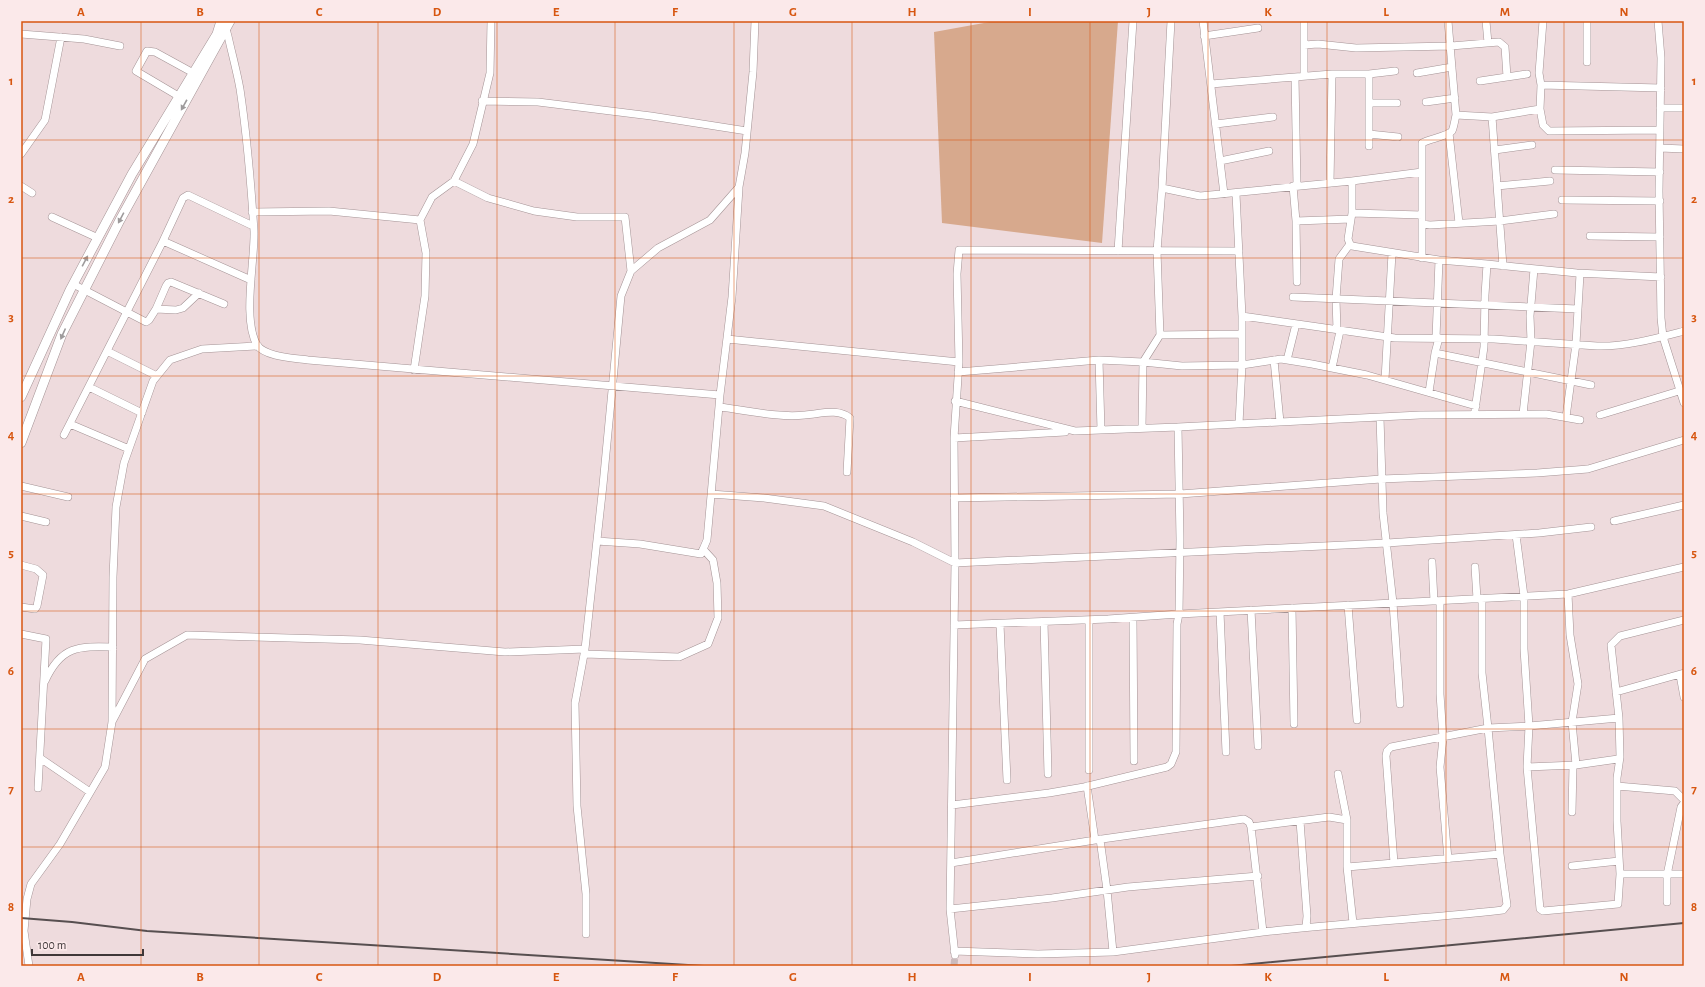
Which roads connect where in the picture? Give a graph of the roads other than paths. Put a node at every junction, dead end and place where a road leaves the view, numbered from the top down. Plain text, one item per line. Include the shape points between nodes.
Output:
1 (491, 21) edge
2 (755, 21) edge
3 (1133, 21) edge
4 (1171, 21) edge
5 (1203, 21) edge
6 (1304, 21) edge
7 (1448, 21) edge
8 (1486, 21) edge
9 (1543, 21) edge
10 (1587, 21) edge
11 (1658, 21) edge
12 (225, 24) edge
13 (1258, 28) dead end
14 (21, 34) edge
15 (1204, 36) junction
16 (61, 37) junction
17 (1488, 43) junction
18 (1304, 45) junction
19 (120, 46) dead end
20 (1451, 46) junction
21 (1587, 62) dead end
22 (1452, 67) junction
23 (1395, 71) dead end
24 (1417, 73) dead end
25 (1332, 74) junction
26 (1369, 74) junction
27 (1527, 74) dead end
28 (197, 75) junction
29 (1304, 76) junction
30 (1295, 77) junction
31 (1507, 77) junction
32 (1480, 81) dead end
33 (1211, 84) junction
34 (1541, 85) junction
35 (1661, 88) junction
36 (180, 97) junction
37 (1455, 98) junction
38 (482, 101) junction
39 (1426, 102) dead end
40 (1369, 103) junction
41 (1397, 103) dead end
42 (1660, 108) junction
43 (1684, 108) edge
44 (1540, 109) junction
45 (1456, 115) junction
46 (1273, 117) dead end
47 (1492, 117) junction
48 (1216, 124) junction
49 (1660, 130) junction
50 (747, 131) junction
51 (1449, 133) junction
52 (1369, 134) junction
53 (1398, 137) dead end
54 (1532, 145) dead end
55 (1369, 146) dead end
56 (1660, 148) junction
57 (1684, 149) edge
58 (1495, 150) junction
59 (1269, 151) dead end
60 (21, 154) edge
61 (143, 155) junction
62 (153, 161) junction
63 (1220, 161) junction
64 (1555, 170) dead end
65 (1422, 172) junction
66 (1660, 172) junction
67 (454, 181) junction
68 (1352, 181) junction
69 (1550, 181) dead end
70 (1330, 183) junction
71 (21, 186) edge
72 (1295, 186) junction
73 (1497, 186) junction
74 (739, 187) junction
75 (1162, 188) junction
76 (32, 193) dead end
77 (1224, 194) junction
78 (1236, 194) junction
79 (1562, 200) dead end
80 (1660, 201) junction
81 (252, 212) junction
82 (1554, 214) dead end
83 (1422, 215) junction
84 (1352, 216) junction
85 (52, 217) dead end
86 (420, 220) junction
87 (1296, 221) junction
88 (1500, 221) junction
89 (1459, 223) junction
90 (1422, 224) junction
91 (253, 226) junction
92 (1590, 236) dead end
93 (1660, 237) junction
94 (98, 238) junction
95 (163, 241) junction
96 (1350, 244) junction
97 (1118, 250) junction
98 (1157, 251) junction
99 (1239, 251) junction
100 (1392, 253) junction
101 (1422, 258) junction
102 (1439, 260) junction
103 (1487, 264) junction
104 (1503, 266) junction
105 (1534, 269) junction
106 (630, 270) junction
107 (1580, 274) junction
108 (1661, 277) junction
109 (251, 280) junction
110 (1297, 282) dead end
111 (73, 284) junction
112 (84, 290) junction
113 (199, 293) junction
114 (1294, 296) dead end
115 (1336, 299) junction
116 (1388, 301) junction
117 (224, 304) dead end
118 (1437, 304) junction
119 (1485, 304) junction
120 (1531, 306) junction
121 (1578, 308) junction
122 (156, 309) junction
123 (127, 312) junction
124 (1242, 316) junction
125 (1296, 324) junction
126 (1338, 331) junction
127 (1684, 332) edge
128 (1241, 334) junction
129 (1160, 335) junction
130 (1387, 337) junction
131 (1663, 337) junction
132 (1437, 338) junction
133 (727, 339) junction
134 (1484, 339) junction
135 (1531, 341) junction
136 (1576, 344) junction
137 (258, 346) junction
138 (107, 351) junction
139 (1436, 353) junction
140 (1099, 360) junction
141 (1274, 360) junction
142 (1287, 360) junction
143 (959, 362) junction
144 (1143, 362) junction
145 (1482, 364) junction
146 (1242, 365) junction
147 (1332, 368) junction
148 (414, 370) junction
149 (958, 372) junction
150 (1528, 372) junction
151 (157, 376) junction
152 (1385, 380) junction
153 (1571, 381) junction
154 (1591, 386) dead end
155 (89, 387) junction
156 (611, 387) junction
157 (1429, 392) junction
158 (1681, 392) edge
159 (720, 395) junction
160 (21, 397) edge
161 (955, 400) junction
162 (1684, 403) edge
163 (1476, 406) junction
164 (719, 407) junction
165 (142, 413) junction
166 (1523, 414) junction
167 (1474, 415) junction
168 (1600, 415) dead end
169 (1380, 417) junction
170 (1566, 417) junction
171 (1580, 420) dead end
172 (1280, 422) junction
173 (70, 424) junction
174 (1239, 424) junction
175 (1178, 427) junction
176 (1142, 428) junction
177 (1101, 430) junction
178 (1075, 431) junction
179 (64, 435) dead end
180 (954, 438) junction
181 (1684, 440) edge
182 (21, 443) edge
183 (129, 449) junction
184 (847, 472) dead end
185 (1381, 479) junction
186 (21, 486) edge
187 (711, 494) junction
188 (1180, 494) junction
189 (68, 497) dead end
190 (954, 498) junction
191 (1684, 504) edge
192 (21, 516) edge
193 (1614, 521) dead end
194 (46, 522) dead end
195 (1591, 527) dead end
196 (1516, 535) junction
197 (597, 541) junction
198 (1387, 543) junction
199 (703, 549) junction
200 (1180, 553) junction
201 (1432, 562) dead end
202 (955, 563) junction
203 (21, 565) edge
204 (1475, 566) dead end
205 (1684, 568) edge
206 (1568, 594) junction
207 (1524, 596) junction
208 (1479, 599) junction
209 (1437, 601) junction
210 (1393, 603) junction
211 (1348, 605) junction
212 (21, 607) edge
213 (1292, 608) junction
214 (1250, 610) junction
215 (1220, 612) junction
216 (1179, 614) junction
217 (1133, 618) junction
218 (1089, 620) junction
219 (1684, 620) edge
220 (1044, 622) junction
221 (1000, 624) junction
222 (954, 625) junction
223 (21, 634) edge
224 (113, 647) junction
225 (585, 652) junction
226 (1682, 674) edge
227 (43, 686) junction
228 (1616, 692) junction
229 (1684, 697) edge
230 (1400, 704) dead end
231 (1619, 718) junction
232 (1357, 720) dead end
233 (112, 722) junction
234 (1572, 722) junction
235 (1294, 724) dead end
236 (1528, 726) junction
237 (1488, 728) junction
238 (1443, 738) junction
239 (1258, 746) dead end
240 (1226, 752) dead end
241 (40, 758) junction
242 (1620, 760) junction
243 (1134, 761) dead end
244 (1575, 765) junction
245 (1527, 767) junction
246 (1089, 770) dead end
247 (1048, 774) dead end
248 (1338, 774) dead end
249 (1006, 780) dead end
250 (1087, 786) junction
251 (1617, 786) junction
252 (38, 788) dead end
253 (90, 792) junction
254 (1684, 801) edge
255 (952, 805) junction
256 (1572, 812) dead end
257 (1346, 820) junction
258 (1300, 821) junction
259 (1251, 827) junction
260 (1097, 840) junction
261 (1500, 854) junction
262 (1448, 859) junction
263 (1619, 861) junction
264 (951, 863) junction
265 (1394, 863) junction
266 (1572, 866) dead end
267 (1346, 867) junction
268 (1620, 874) junction
269 (1684, 874) edge
270 (1667, 875) junction
271 (1258, 876) junction
272 (1107, 890) junction
273 (1667, 902) dead end
274 (950, 909) junction
275 (1352, 923) junction
276 (1306, 927) junction
277 (1263, 932) junction
278 (586, 934) dead end
279 (1113, 952) junction
280 (29, 966) edge

1 - 38 street via 490,73
2 - 50 street
3 - 97 street
4 - 75 street
5 - 15 street
6 - 18 street
7 - 20 street
8 - 17 street
9 - 34 street via 1539,73
10 - 21 street
11 - 35 street
12 - 28 street via 217,34
12 - 81 street via 240,88
13 - 15 street
14 - 16 street
15 - 33 street
16 - 19 street
16 - 60 street via 45,120
17 - 20 street
17 - 31 street via 1500,42 1504,45
18 - 20 street via 1356,48
18 - 29 street
20 - 22 street
22 - 24 street
22 - 37 street
23 - 26 street
25 - 26 street
25 - 29 street
25 - 70 street
26 - 40 street
27 - 31 street
28 - 36 street
28 - 36 street via 155,52 147,51 136,71
28 -> 62 street
29 - 30 street
30 - 33 street
30 - 72 street
31 - 32 street
33 - 48 street
34 - 35 street
34 - 44 street
35 - 42 street
36 - 61 street
37 - 39 street
37 - 45 street
38 - 50 street via 538,102
38 - 67 street via 473,144
40 - 41 street
40 - 52 street
42 - 43 street
42 - 49 street
44 - 47 street
44 - 49 street via 1543,125 1550,131
45 - 47 street
45 - 51 street
46 - 48 street
47 - 58 street
48 - 63 street
49 - 56 street
50 - 74 street
51 - 65 street via 1422,143
51 - 89 street
52 - 53 street
52 - 55 street
54 - 58 street
56 - 57 street
56 - 66 street
58 - 73 street
59 - 63 street
61 - 62 street
61 - 94 street
62 -> 112 street
63 - 77 street
64 - 66 street
65 - 68 street
65 - 83 street
66 - 80 street
67 - 86 street via 432,197
67 - 106 street via 488,198 534,211 577,217 625,217
68 - 70 street
68 - 84 street
69 - 73 street
70 - 72 street
71 - 76 street
72 - 78 street
72 - 87 street
73 - 88 street
74 - 106 street via 710,220 658,248
74 - 133 street
75 - 77 street via 1200,196
75 - 98 street
77 - 78 street
78 - 99 street
79 - 80 street
80 - 93 street
81 - 86 street via 329,211
81 - 91 street
82 - 88 street
83 - 84 street
83 - 90 street
84 - 87 street
84 - 96 street via 1348,239
85 - 94 street
86 - 148 street via 426,253 425,296
87 - 110 street
88 - 89 street
88 - 104 street
89 - 90 street
90 - 101 street
91 - 95 street via 188,195 183,198
91 - 109 street
92 - 93 street
93 - 108 street
111 -> 94 street
95 - 109 street
95 - 123 street
96 - 100 street
96 - 115 street via 1339,259
97 - 98 street
97 - 143 street via 959,250
98 - 99 street
98 - 129 street
99 - 124 street
100 - 101 street
100 - 116 street
101 - 102 street
102 - 103 street
102 - 118 street
103 - 104 street
103 - 119 street
104 - 105 street
105 - 107 street
105 - 120 street
106 - 156 street via 620,296
107 - 108 street
107 - 121 street
108 - 131 street
109 - 137 street via 251,330
111 - 112 street
111 - 160 street
112 - 123 street
112 -> 182 street via 62,334
113 - 117 street
113 - 122 street via 183,308
113 - 122 street via 168,283
114 - 115 street
115 - 116 street
115 - 126 street
116 - 118 street
116 - 130 street
118 - 119 street
118 - 132 street
119 - 120 street
119 - 134 street
120 - 121 street
120 - 135 street
121 - 136 street
122 - 123 street via 146,322
123 - 138 street
124 - 125 street
124 - 128 street
125 - 126 street
125 - 142 street
126 - 130 street
126 - 147 street
127 - 131 street
128 - 129 street
128 - 146 street
129 - 144 street
130 - 132 street
130 - 152 street
131 - 136 street via 1607,346
131 - 158 street
132 - 134 street
132 - 139 street
133 - 143 street
133 - 159 street
134 - 135 street
134 - 145 street
135 - 136 street
135 - 150 street
136 - 153 street
137 - 148 street via 274,355
137 - 151 street via 202,348 170,360
138 - 151 street
138 - 155 street
139 - 145 street
139 - 157 street
140 - 144 street
140 - 149 street
140 - 177 street
141 - 142 street
141 - 146 street
141 - 172 street
142 - 147 street
143 - 149 street
144 - 146 street via 1182,366
144 - 176 street
145 - 150 street
145 - 163 street
146 - 174 street
147 - 152 street
148 - 156 street
149 - 161 street
150 - 153 street
150 - 166 street
151 - 165 street
152 - 157 street
153 - 154 street
153 - 170 street
155 - 165 street
155 - 173 street
156 - 159 street
156 - 197 street
157 - 163 street
158 - 162 street
158 - 168 street
159 - 164 street
161 - 178 street
161 - 180 street
163 - 167 street
164 - 184 street via 779,415 836,412 846,415 850,418
164 - 187 street
165 - 183 street
166 - 167 street
166 - 170 street
167 - 169 street
169 - 172 street
169 - 185 street
170 - 171 street
172 - 174 street
173 - 179 street
173 - 183 street
174 - 175 street
175 - 176 street
175 - 188 street
176 - 177 street
177 - 178 street
178 - 180 street
180 - 190 street
181 - 185 street via 1588,469
183 - 224 street via 124,462 116,507
185 - 188 street
185 - 198 street via 1382,514
186 - 189 street
187 - 199 street via 707,540
187 - 202 street via 824,506 913,542
188 - 190 street
188 - 200 street
190 - 202 street
191 - 193 street
192 - 194 street
195 - 196 street
196 - 198 street
196 - 207 street
197 - 199 street via 640,544 701,554
197 - 225 street
198 - 200 street
198 - 210 street
199 - 225 street via 713,560 718,618 708,644 679,657
200 - 202 street
200 - 216 street
201 - 209 street
202 - 222 street
203 - 212 street via 36,569 43,575 35,609
204 - 208 street
205 - 206 street
206 - 207 street
206 - 234 street via 1578,684
207 - 208 street
207 - 236 street
208 - 209 street
208 - 237 street
209 - 210 street
209 - 238 street
210 - 211 street
210 - 230 street
211 - 213 street
211 - 232 street
213 - 214 street
213 - 235 street
214 - 215 street
214 - 239 street
215 - 216 street
215 - 240 street
216 - 217 street
216 - 250 street via 1175,759 1167,767
217 - 218 street
217 - 243 street
218 - 220 street
218 - 246 street
219 - 228 street via 1620,636 1611,645
220 - 221 street
220 - 247 street
221 - 222 street
221 - 249 street
222 - 255 street
223 - 227 street via 46,639
224 - 227 street via 86,646 67,652 52,667
224 - 233 street
225 - 233 street via 505,652 360,640 187,635 145,659
225 - 278 street via 575,703 577,806 586,894
226 - 228 street
226 - 229 street
227 - 241 street
228 - 231 street
231 - 234 street
231 - 242 street
233 - 253 street via 105,767
234 - 236 street
234 - 244 street
236 - 237 street
236 - 245 street
237 - 238 street
237 - 261 street
238 - 262 street via 1440,767
238 - 265 street via 1391,747 1387,751
241 - 252 street
241 - 253 street
242 - 244 street
242 - 251 street
244 - 245 street
244 - 256 street
245 - 268 street via 1540,909 1543,911 1618,904
248 - 257 street
250 - 255 street
250 - 260 street
251 - 254 street via 1675,791
251 - 263 street
253 - 280 street via 60,844 31,884 24,931
254 - 270 street
255 - 264 street
257 - 258 street via 1329,817
257 - 267 street
258 - 259 street
258 - 276 street
259 - 260 street via 1247,820 1241,818
259 - 271 street
260 - 264 street
260 - 272 street
261 - 262 street
261 - 275 street via 1507,905 1503,910
262 - 265 street
263 - 266 street
263 - 268 street
264 - 274 street
265 - 267 street
267 - 275 street
268 - 270 street
269 - 270 street
270 - 273 street
271 - 272 street
271 - 277 street
272 - 274 street
272 - 279 street
274 - 279 street via 954,953
275 - 276 street
276 - 277 street
277 - 279 street

